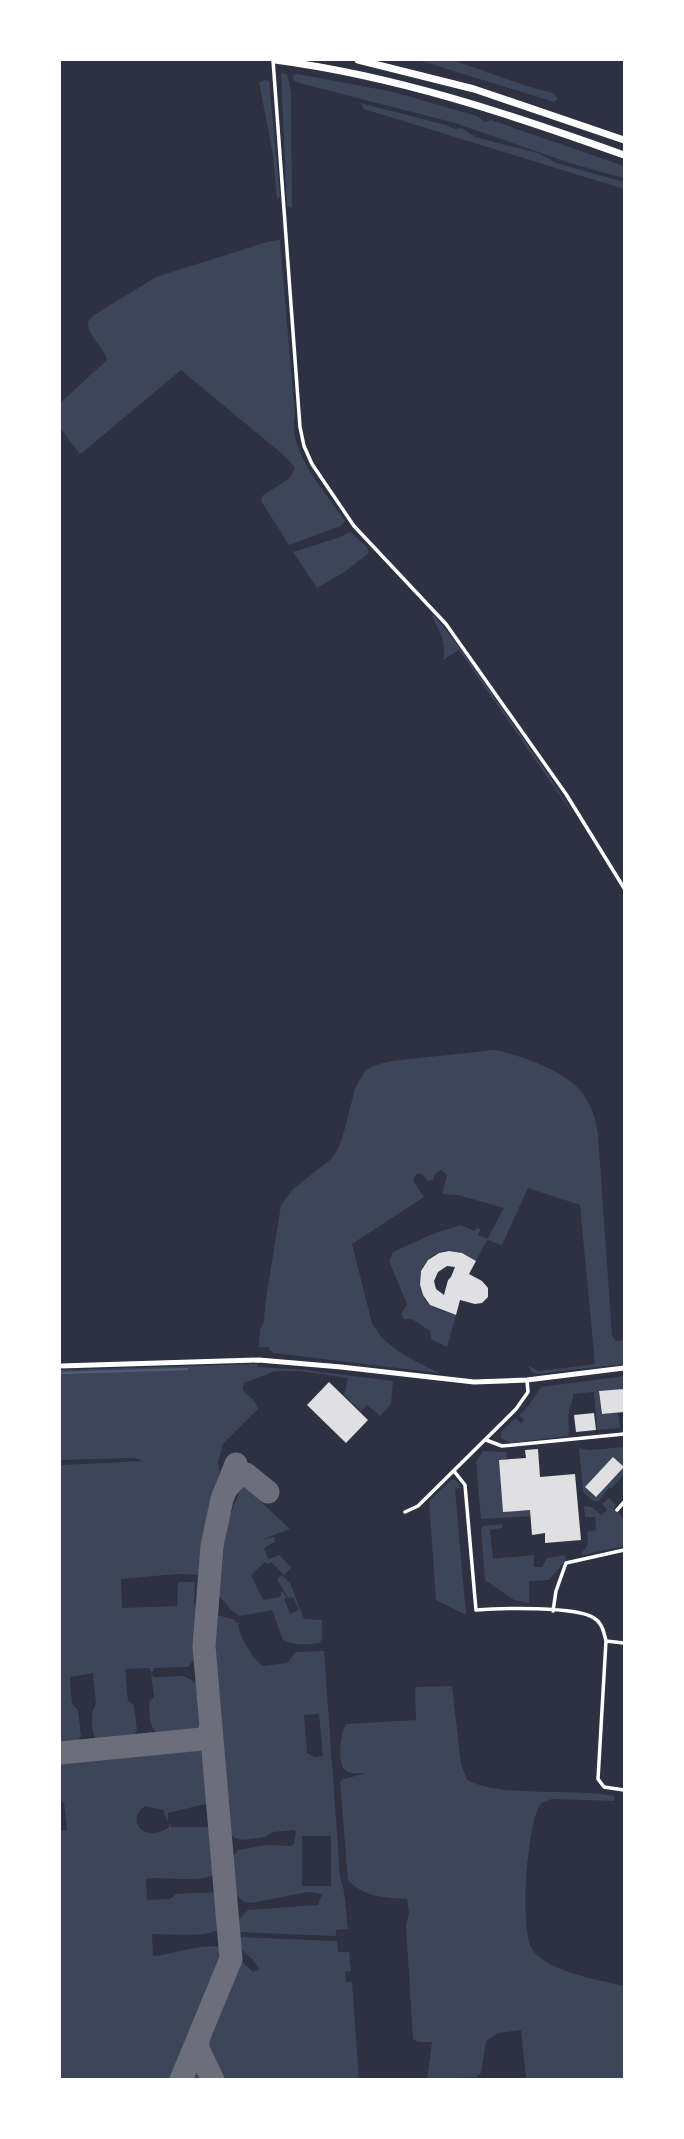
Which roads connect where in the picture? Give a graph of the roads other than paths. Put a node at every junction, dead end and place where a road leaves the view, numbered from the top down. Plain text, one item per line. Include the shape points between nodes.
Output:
1 (274, 60) edge
2 (358, 60) edge
3 (625, 140) edge
4 (625, 155) edge
5 (625, 888) edge
6 (60, 1366) edge
7 (625, 1368) edge
8 (527, 1380) junction
9 (625, 1434) edge
10 (486, 1440) junction
11 (454, 1471) junction
12 (625, 1502) edge
13 (617, 1510) dead end
14 (405, 1512) dead end
15 (625, 1550) edge
16 (553, 1611) junction
17 (606, 1642) junction
18 (625, 1643) edge
19 (625, 1790) edge

1 - 4 highway via 426,90
1 - 5 street via 300,427 308,455 360,535 434,610 472,659
2 - 3 highway via 474,89
6 - 8 main road via 259,1360 467,1381
7 - 8 main road
8 - 10 street via 526,1396
9 - 10 street via 502,1446
10 - 11 street
11 - 14 street via 418,1506
11 - 16 street via 464,1484 475,1609
12 - 13 street
15 - 16 street via 566,1563
16 - 17 street via 593,1616 601,1624
17 - 18 street
17 - 19 street via 598,1779 604,1787

